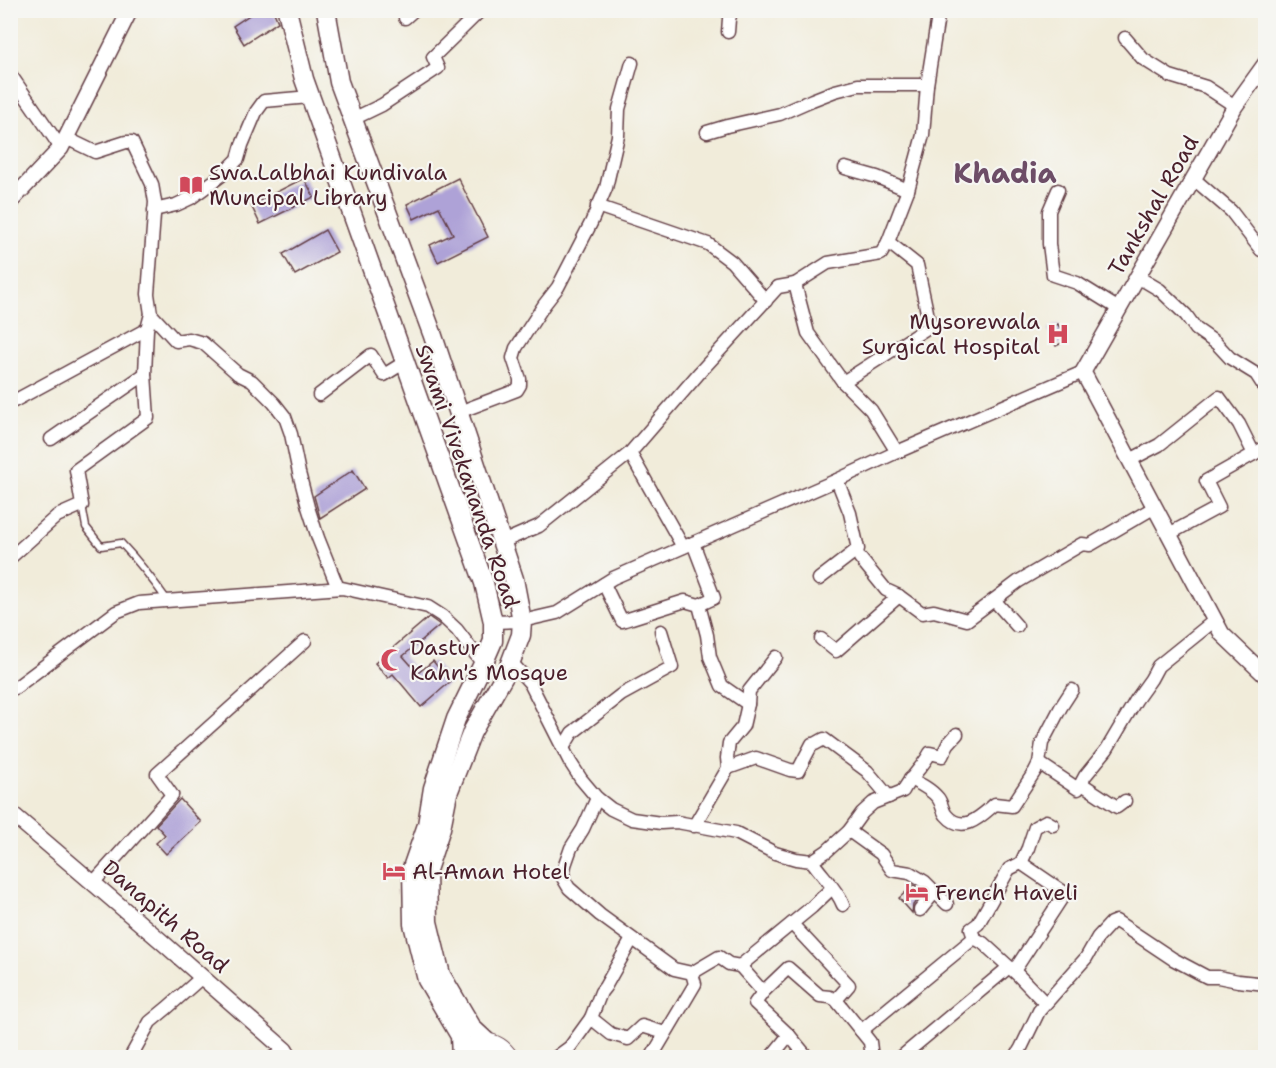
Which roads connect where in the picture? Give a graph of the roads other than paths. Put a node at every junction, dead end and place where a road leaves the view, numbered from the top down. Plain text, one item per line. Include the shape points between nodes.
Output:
1 (130, 10) edge
2 (287, 10) edge
3 (326, 10) edge
4 (481, 10) edge
5 (732, 10) edge
6 (939, 10) edge
7 (728, 32) dead end
8 (1125, 38) dead end
9 (632, 63) dead end
10 (1266, 63) edge
11 (10, 74) edge
12 (927, 85) junction
13 (310, 97) junction
14 (1235, 106) junction
15 (353, 119) junction
16 (707, 132) dead end
17 (64, 143) junction
18 (845, 168) dead end
19 (1194, 179) junction
20 (909, 190) junction
21 (1058, 190) dead end
22 (10, 202) edge
23 (597, 206) junction
24 (154, 210) junction
25 (888, 242) junction
26 (1261, 250) dead end
27 (1137, 277) junction
28 (795, 284) junction
29 (766, 301) junction
30 (1119, 309) junction
31 (151, 314) junction
32 (147, 329) junction
33 (405, 362) junction
34 (1083, 372) junction
35 (145, 374) junction
36 (843, 382) junction
37 (1265, 388) edge
38 (319, 395) dead end
39 (14, 401) dead end
40 (459, 412) junction
41 (51, 439) dead end
42 (1266, 447) edge
43 (897, 452) junction
44 (630, 453) junction
45 (1254, 454) junction
46 (1130, 460) junction
47 (837, 480) junction
48 (82, 505) junction
49 (1155, 507) junction
50 (1169, 534) junction
51 (502, 542) junction
52 (688, 545) junction
53 (10, 558) edge
54 (860, 558) dead end
55 (819, 579) dead end
56 (604, 584) junction
57 (339, 588) junction
58 (899, 596) junction
59 (994, 600) junction
60 (167, 601) junction
61 (699, 605) junction
62 (1215, 620) junction
63 (522, 621) junction
64 (493, 622) junction
65 (1017, 627) dead end
66 (661, 631) dead end
67 (821, 639) dead end
68 (305, 641) dead end
69 (776, 657) dead end
70 (511, 662) junction
71 (483, 664) junction
72 (1266, 676) edge
73 (10, 689) edge
74 (1072, 690) dead end
75 (748, 704) junction
76 (957, 734) dead end
77 (563, 747) junction
78 (1039, 763) junction
79 (728, 768) junction
80 (910, 779) junction
81 (1082, 784) junction
82 (889, 797) junction
83 (597, 798) junction
84 (1125, 801) dead end
85 (10, 812) edge
86 (1053, 825) dead end
87 (694, 826) junction
88 (849, 831) junction
89 (812, 861) junction
90 (1021, 863) junction
91 (93, 883) junction
92 (832, 888) junction
93 (934, 893) junction
94 (947, 904) dead end
95 (843, 905) dead end
96 (920, 910) dead end
97 (792, 924) junction
98 (974, 938) junction
99 (632, 939) junction
100 (740, 966) junction
101 (1011, 969) junction
102 (692, 973) junction
103 (202, 977) junction
104 (1266, 984) edge
105 (764, 992) junction
106 (836, 999) junction
107 (1045, 1003) junction
108 (591, 1018) junction
109 (861, 1031) junction
110 (665, 1033) junction
111 (789, 1035) junction
112 (488, 1043) junction
113 (282, 1055) edge
114 (771, 1057) edge
115 (130, 1058) edge
116 (462, 1058) edge
117 (508, 1058) edge
118 (555, 1058) edge
119 (651, 1058) edge
120 (808, 1058) edge
121 (872, 1058) edge
122 (900, 1058) edge
123 (1015, 1058) edge

1 - 17 street
2 - 13 main road, Swami Vivekananda Road
3 - 15 main road via 339,82
4 - 15 street via 433,57 438,68
5 - 7 street
6 - 12 street
8 - 14 street via 1143,59 1170,76 1206,87
9 - 23 street via 619,108 618,136 606,188
10 - 14 street, Tankshal Road
11 - 17 street
12 - 16 street via 858,85 780,114
12 - 20 street via 923,135
13 - 24 street via 264,101 238,159 222,175 191,198
13 - 33 main road, Swami Vivekananda Road
14 - 19 street, Tankshal Road
15 - 40 main road
17 - 22 street
17 - 24 street via 94,152 132,142 152,184
18 - 20 street
19 - 26 street via 1231,211
19 - 27 street, Tankshal Road
20 - 25 street
21 - 30 street via 1049,211 1053,275
23 - 29 street via 708,244 732,262
23 - 40 street via 558,287 516,348 513,358 520,379 517,390
24 - 31 street via 148,294
25 - 28 street via 881,254 828,263
25 - 36 street via 918,266 930,326
27 - 30 street, Tankshal Road
27 - 37 street via 1160,290 1230,358 1256,374
28 - 29 street via 778,287
28 - 36 street via 808,333
29 - 44 street
30 - 34 street, Tankshal Road
31 - 32 street
31 - 57 street via 176,341 203,343 238,374 252,381 285,417 308,507
32 - 35 street
32 - 39 street
33 - 38 street via 384,375 371,355
33 - 64 main road, Swami Vivekananda Road via 484,583
34 - 43 street
34 - 46 street
35 - 41 street
35 - 48 street via 148,418 76,470
36 - 43 street via 871,410
40 - 51 main road
42 - 45 street
43 - 47 street
44 - 51 street via 539,526
44 - 52 street
45 - 46 street via 1219,397 1159,445
45 - 50 street via 1206,481 1219,507
46 - 49 street
47 - 52 street
47 - 55 street via 858,549
48 - 53 street via 57,516
48 - 60 lane via 86,527 100,546 121,543
49 - 50 street
49 - 59 street via 1090,545 1082,544
50 - 62 street
51 - 63 main road
52 - 56 street
52 - 61 street via 714,598
54 - 58 street via 886,590
56 - 61 street via 621,621 685,601
56 - 63 street via 557,613
57 - 60 street
57 - 71 street via 428,607 457,630
58 - 59 street via 922,613 934,611 967,620
58 - 67 street via 836,651
59 - 65 street
60 - 73 street via 139,603 116,612
61 - 75 street via 710,657 722,686
62 - 72 street via 1222,634
62 - 81 street via 1158,666
63 - 64 street
63 - 70 main road
64 - 71 main road, Swami Vivekananda Road via 493,641
66 - 77 street via 672,667 621,695 572,733
68 - 91 street via 157,774 172,795
69 - 75 street via 749,691
70 - 77 street via 530,684
70 - 112 main road via 472,732 448,793 427,870 428,922 441,975 473,1029
71 - 116 main road, Swami Vivekananda Road via 456,719 412,868 413,924 427,980 460,1036
74 - 78 street via 1042,743
75 - 79 street via 743,726 729,743
76 - 80 street via 942,756 930,753
77 - 83 street
78 - 80 street via 1012,806 995,804 968,824 953,822 934,794
78 - 81 street via 1078,789
79 - 82 street via 756,758 798,771 812,744 824,739 867,771
79 - 87 street
80 - 82 street via 903,791
81 - 84 street via 1117,807
82 - 88 street via 873,803
83 - 87 street via 632,819
83 - 99 street via 571,848 563,878 569,888
85 - 91 street, Danapith Road
86 - 90 street via 1046,821 1035,827
87 - 89 street via 736,833 775,853
88 - 89 street
88 - 93 street via 881,854 892,870 910,873
89 - 92 street
90 - 98 street via 1009,869 971,930
90 - 101 street via 1065,893
91 - 103 street, Danapith Road
92 - 95 street
92 - 97 street
93 - 94 street
93 - 96 street
97 - 100 street
97 - 106 street via 849,985
98 - 101 street
98 - 109 street
99 - 102 street via 674,969
99 - 108 street via 601,992
100 - 102 street via 719,957
100 - 105 street
101 - 107 street
101 - 122 street
102 - 110 street via 695,984
103 - 113 street, Danapith Road
103 - 115 street via 150,1022
104 - 107 street via 1207,977 1173,960 1116,921 1098,936 1086,958
105 - 106 street via 788,968 820,996
105 - 111 street via 755,1003
106 - 109 street
107 - 123 street
108 - 110 street via 611,1034 628,1039 642,1026
108 - 118 street via 570,1047
109 - 121 street via 870,1042
110 - 119 street
111 - 114 street
111 - 120 street
112 - 116 main road via 470,1048
112 - 117 main road via 501,1048

